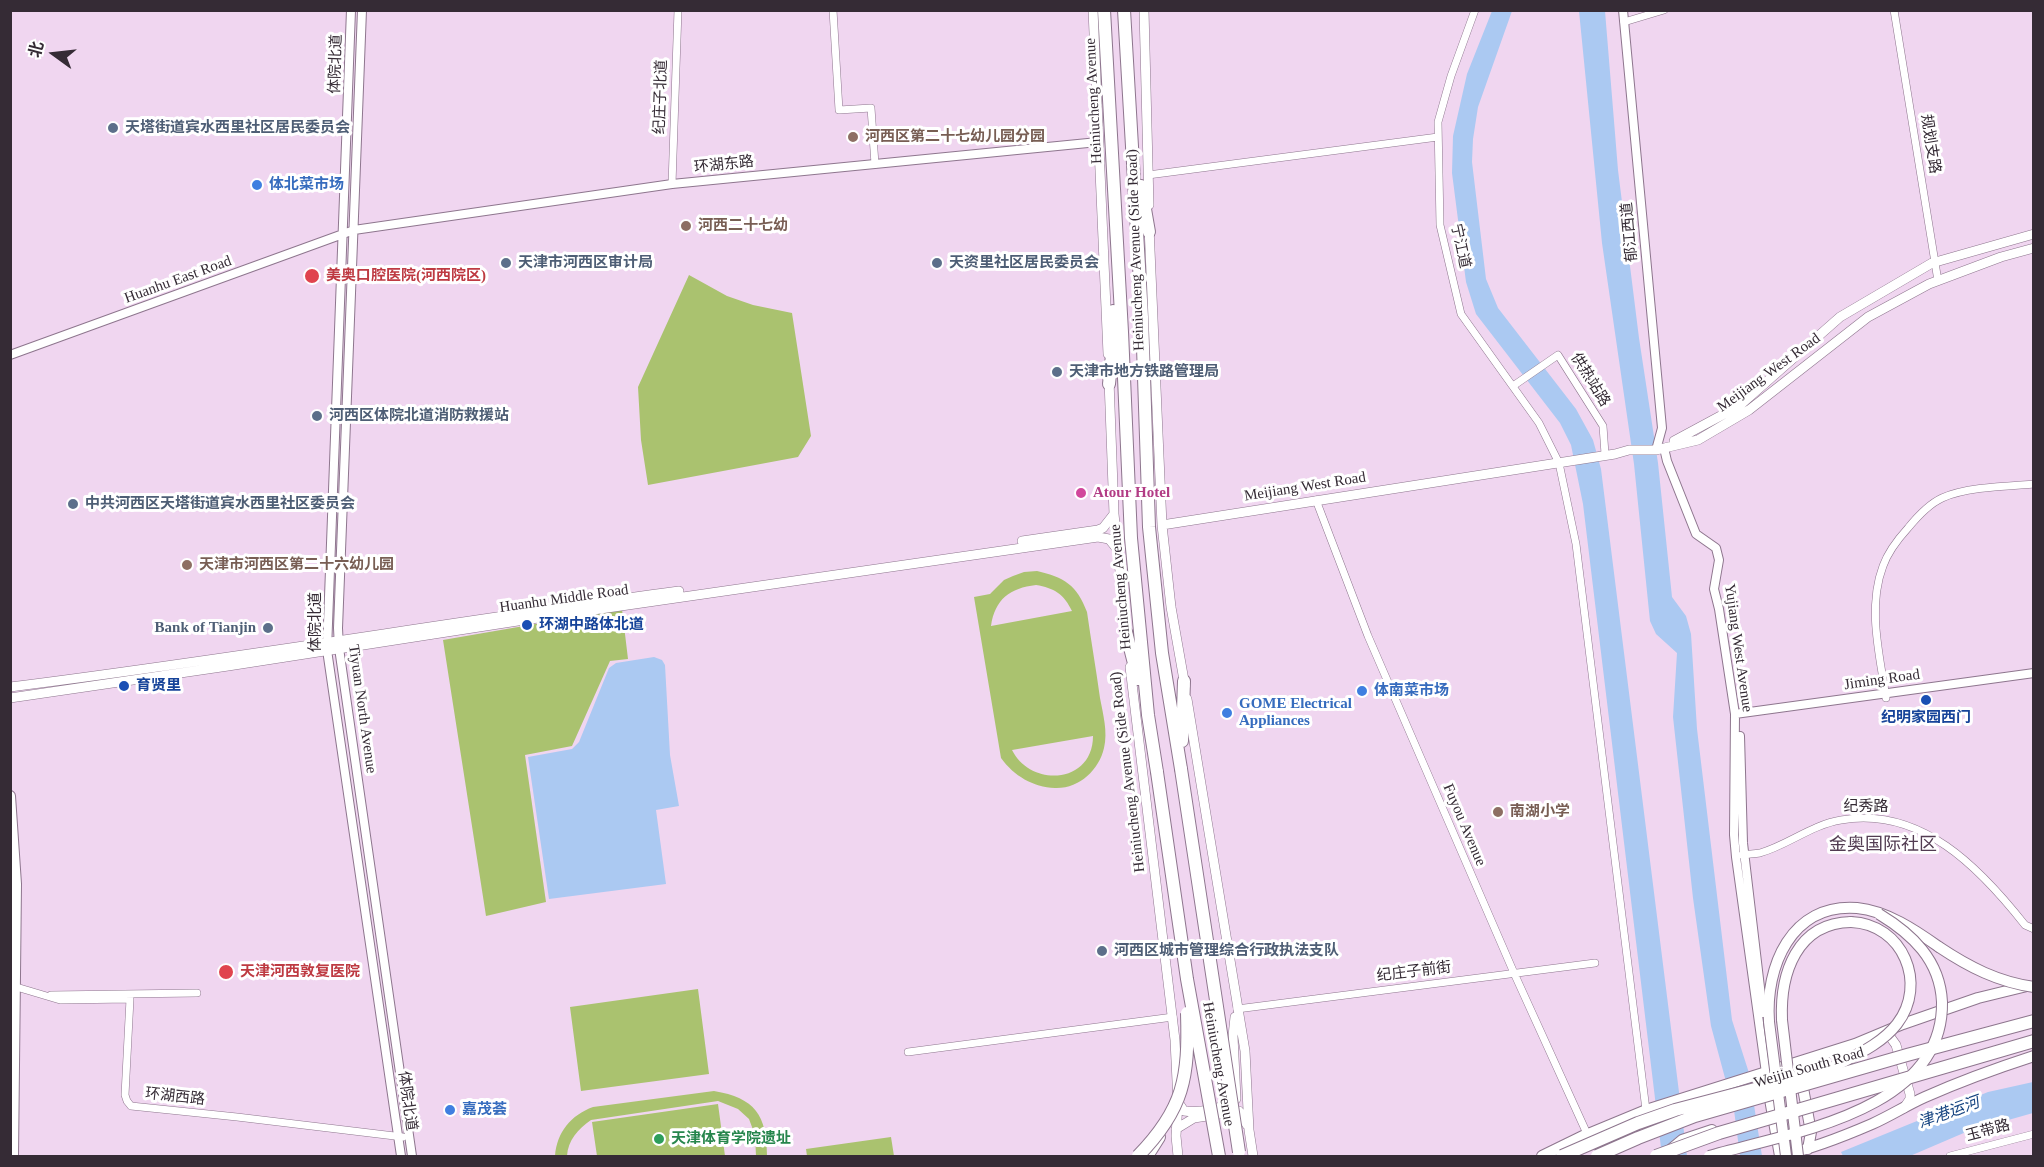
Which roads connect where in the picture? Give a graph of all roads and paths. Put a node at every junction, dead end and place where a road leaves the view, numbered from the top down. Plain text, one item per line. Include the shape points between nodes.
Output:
1 (351, 10) edge
2 (362, 10) edge
3 (678, 10) edge
4 (833, 10) edge
5 (1093, 10) edge
6 (1104, 10) edge
7 (1124, 10) edge
8 (1151, 10) edge
9 (1475, 10) edge
10 (1623, 10) edge
11 (1664, 10) edge
12 (1894, 10) edge
13 (1144, 11) edge
14 (1624, 22) junction
15 (1130, 117) junction
16 (1438, 137) junction
17 (1098, 142) junction
18 (875, 164) junction
19 (1148, 176) junction
20 (672, 184) junction
21 (354, 230) junction
22 (343, 232) junction
23 (1149, 232) junction
24 (2034, 234) edge
25 (2034, 248) edge
26 (1116, 250) junction
27 (1935, 262) junction
28 (1938, 281) junction
29 (10, 355) edge
30 (1109, 384) junction
31 (1513, 386) junction
32 (1660, 449) junction
33 (1610, 454) junction
34 (1559, 463) junction
35 (2034, 484) edge
36 (1316, 500) junction
37 (1114, 514) junction
38 (1162, 525) junction
39 (1117, 549) junction
40 (1126, 633) junction
41 (339, 644) junction
42 (327, 646) junction
43 (2034, 675) edge
44 (1184, 681) junction
45 (10, 687) edge
46 (1886, 696) junction
47 (10, 698) edge
48 (1148, 715) junction
49 (1737, 716) junction
50 (1181, 769) junction
51 (10, 796) edge
52 (1740, 856) junction
53 (1879, 914) junction
54 (2034, 929) edge
55 (1595, 963) dead end
56 (1514, 973) junction
57 (1187, 979) junction
58 (2034, 985) edge
59 (13, 987) edge
60 (197, 993) dead end
61 (43, 995) junction
62 (1237, 1009) junction
63 (1173, 1017) junction
64 (2034, 1021) edge
65 (1903, 1024) junction
66 (1880, 1034) junction
67 (2034, 1041) edge
68 (1896, 1045) junction
69 (908, 1052) dead end
70 (1907, 1054) junction
71 (2034, 1056) edge
72 (1793, 1065) junction
73 (1777, 1070) junction
74 (1828, 1070) junction
75 (1762, 1075) junction
76 (1910, 1094) junction
77 (1922, 1098) junction
78 (1178, 1102) junction
79 (1904, 1108) junction
80 (1646, 1110) junction
81 (1767, 1114) junction
82 (1170, 1128) junction
83 (1249, 1130) junction
84 (1587, 1134) junction
85 (2034, 1134) edge
86 (398, 1137) junction
87 (410, 1138) junction
88 (1808, 1153) edge
89 (1239, 1154) edge
90 (13, 1156) edge
91 (401, 1156) edge
92 (412, 1156) edge
93 (1138, 1156) edge
94 (1148, 1156) edge
95 (1178, 1156) edge
96 (1219, 1156) edge
97 (1253, 1156) edge
98 (1542, 1156) edge
99 (1562, 1156) edge
100 (1571, 1156) edge
101 (1598, 1156) edge
102 (1656, 1156) edge
103 (1664, 1156) edge
104 (1709, 1156) edge
105 (1782, 1156) edge
106 (1798, 1156) edge
107 (1950, 1156) edge

1 - 22 street, 体院北道
2 - 21 street, Tiyuan North Avenue
3 - 20 street, 纪庄子北道
4 - 18 street via 838,110 870,108
5 - 17 main road, Heiniucheng Avenue
6 - 26 highway, Heiniucheng Avenue
7 - 15 highway, Heiniucheng Avenue
8 - 13 street
9 - 16 street, 宁江道 via 1450,76
10 - 14 street, 郁江西道
11 - 14 street
12 - 27 street, 规划支路
13 - 19 main road, Heiniucheng Avenue (Side Road)
14 - 32 street, 郁江西道 via 1662,428
15 - 23 highway
15 - 50 highway, Heiniucheng Avenue via 1149,527 1162,653
16 - 19 street
16 - 31 street, 宁江道 via 1440,225 1461,314
17 - 18 street, 环湖东路
17 - 30 main road, Heiniucheng Avenue
18 - 20 street, 环湖东路
19 - 23 main road, Heiniucheng Avenue (Side Road)
20 - 21 street, 环湖东路
21 - 22 street, Huanhu East Road
21 - 41 street, Tiyuan North Avenue
22 - 29 street, Huanhu East Road
22 - 42 street, 体院北道
23 - 38 main road, Heiniucheng Avenue (Side Road)
24 - 27 main road, Meijiang West Road
25 - 28 main road, Meijiang West Road
26 - 30 highway
26 - 48 highway, Heiniucheng Avenue via 1131,538
27 - 28 street, 规划支路
27 - 32 main road, Meijiang West Road via 1840,317 1739,406
28 - 32 main road, Meijiang West Road via 1868,317 1749,410 1698,440
30 - 37 main road, Heiniucheng Avenue (Side Road)
31 - 33 street, 供热站路 via 1558,355 1603,426
31 - 34 street, 宁江道 via 1539,423
32 - 33 main road, Meijiang West Road
32 - 49 street, Yujiang West Avenue via 1696,534 1716,548 1719,560 1714,589
33 - 34 main road, Meijiang West Road
34 - 36 main road, Meijiang West Road
34 - 80 street, 宁江道 via 1576,544
35 - 46 street via 1942,498 1916,518 1891,550 1883,565 1876,600
36 - 38 main road, Meijiang West Road
36 - 56 street, Fuyou Avenue via 1368,636
37 - 39 main road, Heiniucheng Avenue (Side Road)
37 - 41 main road, Huanhu Middle Road via 1098,530
38 - 44 main road, Heiniucheng Avenue
39 - 40 main road, Heiniucheng Avenue (Side Road)
39 - 41 main road, Huanhu Middle Road via 1109,539 1098,537
40 - 48 highway
40 - 63 main road, Heiniucheng Avenue (Side Road)
41 - 42 main road, Huanhu Middle Road
41 - 87 street, Tiyuan North Avenue
42 - 45 main road, Huanhu Middle Road
42 - 47 main road, Huanhu Middle Road via 228,666
42 - 86 street, 体院北道
43 - 46 street, Jiming Road
44 - 50 highway
44 - 62 main road, Heiniucheng Avenue
46 - 49 street, Jiming Road
48 - 57 highway, Heiniucheng Avenue, bridge
49 - 52 street, Yujiang West Avenue via 1734,801
50 - 89 highway, Heiniucheng Avenue, bridge
51 - 59 main road via 16,884
52 - 54 street, 纪秀路 via 1760,853 1809,829 1840,820 1882,818 1899,822 1919,829 1958,853 1985,877 2025,925
52 - 73 street, Yujiang West Avenue via 1769,1064
52 - 75 street, Yujiang West Avenue
53 - 58 main road, bridge via 1901,922 1987,975
53 - 104 main road, bridge via 1916,941 1937,976 1941,1017 1934,1044 1925,1059 1898,1087 1844,1118
53 - 105 main road, bridge via 1847,908 1822,914 1795,932 1777,957 1768,1009
55 - 56 street, 纪庄子前街
56 - 62 street, 纪庄子前街
56 - 84 street, Fuyou Avenue
57 - 82 highway, bridge via 1186,1066
57 - 96 highway, Heiniucheng Avenue, bridge
58 - 65 main road via 1978,998
59 - 61 street, 环湖西路
59 - 90 main road
60 - 61 street
61 - 86 street, 环湖西路 via 68,1001 130,999 125,1095 131,1106
62 - 78 main road via 1233,1036 1236,1099 1227,1106 1192,1112 1184,1111
62 - 83 main road, Heiniucheng Avenue via 1245,1051
63 - 69 street
63 - 78 main road, Heiniucheng Avenue (Side Road)
64 - 70 highway, Weijin South Road, bridge
65 - 66 main road
65 - 68 main road
66 - 68 main road
66 - 72 main road
67 - 102 highway, bridge via 1719,1133
68 - 76 main road
70 - 74 highway, bridge
70 - 101 highway, Weijin South Road, bridge via 1695,1116
71 - 77 main road
72 - 73 main road
72 - 88 main road via 1803,1083 1810,1132
73 - 75 main road
74 - 99 highway, bridge via 1675,1110
74 - 106 main road, bridge via 1882,1039 1898,1023 1908,1003 1911,980 1902,951 1886,933 1867,924 1844,922 1814,933 1797,952 1786,975 1782,1020
75 - 80 main road
75 - 81 main road
76 - 77 main road
76 - 79 main road
77 - 79 main road
78 - 82 main road, Heiniucheng Avenue (Side Road)
79 - 88 main road
80 - 84 main road
81 - 103 main road, bridge via 1682,1140
81 - 105 main road
82 - 83 main road via 1194,1118 1239,1111
82 - 93 highway, bridge
82 - 94 highway, bridge
82 - 95 main road, Heiniucheng Avenue (Side Road)
83 - 97 main road, Heiniucheng Avenue
84 - 98 main road
84 - 100 main road
84 - 101 street, Fuyou Avenue
85 - 107 street, 玉带路
86 - 87 street, 环湖西路
86 - 91 street, 体院北道
87 - 92 street, Tiyuan North Avenue
88 - 105 main road

